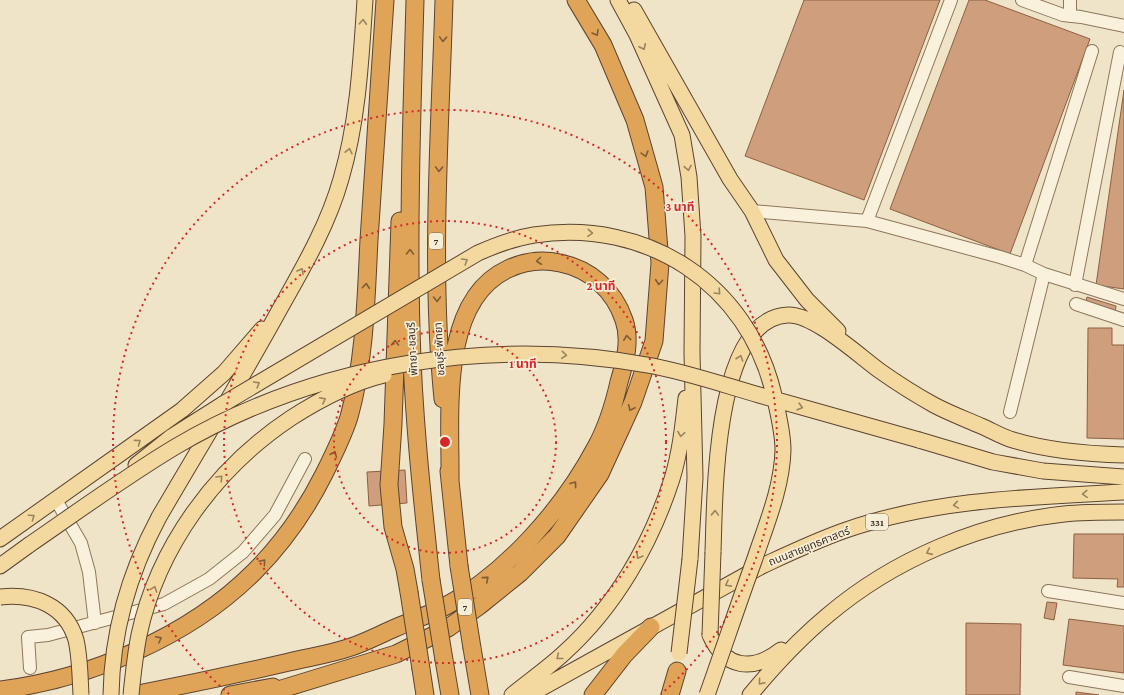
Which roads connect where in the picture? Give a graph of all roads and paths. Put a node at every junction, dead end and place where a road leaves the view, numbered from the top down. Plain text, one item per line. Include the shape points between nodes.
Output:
1 (365, 0) edge
2 (385, 0) edge
3 (415, 0) edge
4 (444, 0) edge
5 (576, 0) edge
6 (618, 0) edge
7 (627, 0) edge
8 (951, 0) edge
9 (1022, 0) edge
10 (1070, 0) edge
11 (1070, 16) junction
12 (1124, 26) edge
13 (1092, 51) dead end
14 (1120, 52) dead end
15 (413, 68) junction
16 (752, 211) junction
17 (867, 221) junction
18 (1025, 265) junction
19 (1044, 274) junction
20 (1075, 285) junction
21 (1124, 300) edge
22 (1076, 304) dead end
23 (282, 305) junction
24 (1124, 320) edge
25 (692, 353) junction
26 (469, 356) junction
27 (881, 372) junction
28 (1010, 412) dead end
29 (1124, 455) edge
30 (305, 460) dead end
31 (1124, 477) edge
32 (450, 482) junction
33 (1124, 492) edge
34 (56, 500) junction
35 (1124, 512) edge
36 (71, 516) junction
37 (0, 539) edge
38 (0, 566) edge
39 (1048, 591) dead end
40 (0, 597) edge
41 (1124, 603) edge
42 (828, 614) junction
43 (95, 623) junction
44 (651, 627) junction
45 (30, 668) dead end
46 (677, 671) joint
47 (1069, 677) dead end
48 (61, 679) junction
49 (307, 680) junction
50 (1124, 686) edge
51 (0, 690) edge
52 (480, 692) edge
53 (16, 695) edge
54 (81, 695) edge
55 (111, 695) edge
56 (132, 695) edge
57 (230, 695) edge
58 (262, 695) edge
59 (425, 695) edge
60 (450, 695) edge
61 (512, 695) edge
62 (529, 695) edge
63 (593, 695) edge
64 (672, 695) edge
65 (707, 695) edge
66 (750, 695) edge

23 -> 1 main road via 316,244 341,181 355,121
48 -> 2 highway via 126,656 206,612 254,572 289,532 310,502 331,461 348,419 358,378 367,282
3 - 15 highway, พัทยา-ชลบุรี
4 -> 32 highway, ชลบุรี-พัทยา / 7 via 436,245 437,345
5 -> 49 highway via 604,45 634,120 654,187 660,263 654,341 634,402 600,474 556,536 520,573 448,628 396,654
6 -> 25 main road via 637,35 682,135 689,177 693,236
7 - 16 main road via 646,29 730,180
8 - 17 street
9 - 11 street
10 - 11 street
11 - 12 street
13 - 18 street
14 - 20 street
59 -> 15 highway, bridge via 405,570 393,527 389,472 393,424 399,229
60 -> 15 highway, พัทยา-ชลบุรี, bridge via 431,580 419,471 410,279
16 - 17 street
16 - 27 main road via 776,260 807,300
17 - 18 street
18 - 19 street
19 - 20 street
19 - 28 street
20 - 21 street
22 - 24 street
34 -> 23 main road via 182,410 224,373
23 - 55 main road, bridge via 144,545 130,579 122,608 116,637
25 - 46 main road, bridge via 695,478 690,559
25 -> 61 main road via 681,436 672,478 640,554 610,601 565,653
26 -> 31 main road, bridge via 553,354 654,366 993,462 1077,475
26 - 36 main road, bridge via 378,368 337,377 296,391 228,419 175,447
56 -> 26 main road, bridge via 139,634 160,573 194,511 239,458 304,409 340,391 380,376
27 - 29 main road via 934,404 1013,440 1086,454
42 -> 27 main road, bridge via 773,657 760,663 746,664 733,661 722,655 715,646 710,635 716,457 720,424 744,344 759,327 773,318 788,315 802,317 817,325
30 - 43 street via 276,515 243,552 209,579 164,604
32 - 52 highway, ชลบุรี-พัทยา / 7, bridge via 459,566
56 -> 32 highway via 238,674 352,647 444,607 478,586 509,560 544,522 576,481 598,446 613,407 628,348 625,322 614,298 596,278 573,265 547,260 521,263 497,274 478,292 465,314 456,342 452,378
33 -> 44 main road, ถนนสายยุทธศาสตร์ / 331 via 1009,498 960,504 901,515 847,530 762,566
37 -> 34 main road
34 - 43 street via 81,543 89,572
35 -> 42 main road via 1064,514 1001,526 965,537 894,570 860,590
36 - 38 main road, bridge
36 -> 65 main road, bridge via 171,437 478,253 503,242 534,235 590,233 616,236 644,245 680,263 709,282 734,309 757,346 771,380 780,418 780,478 772,510
39 - 41 street
40 - 54 main road, bridge via 30,597 48,604 61,614 76,640
42 -> 66 main road via 777,663
43 - 45 street via 48,635 28,637
44 - 62 main road, ถนนสายยุทธศาสตร์
44 - 63 highway via 624,655
46 - 64 highway
47 - 50 street
48 - 51 highway
48 - 53 highway
49 - 57 highway
49 - 58 highway

